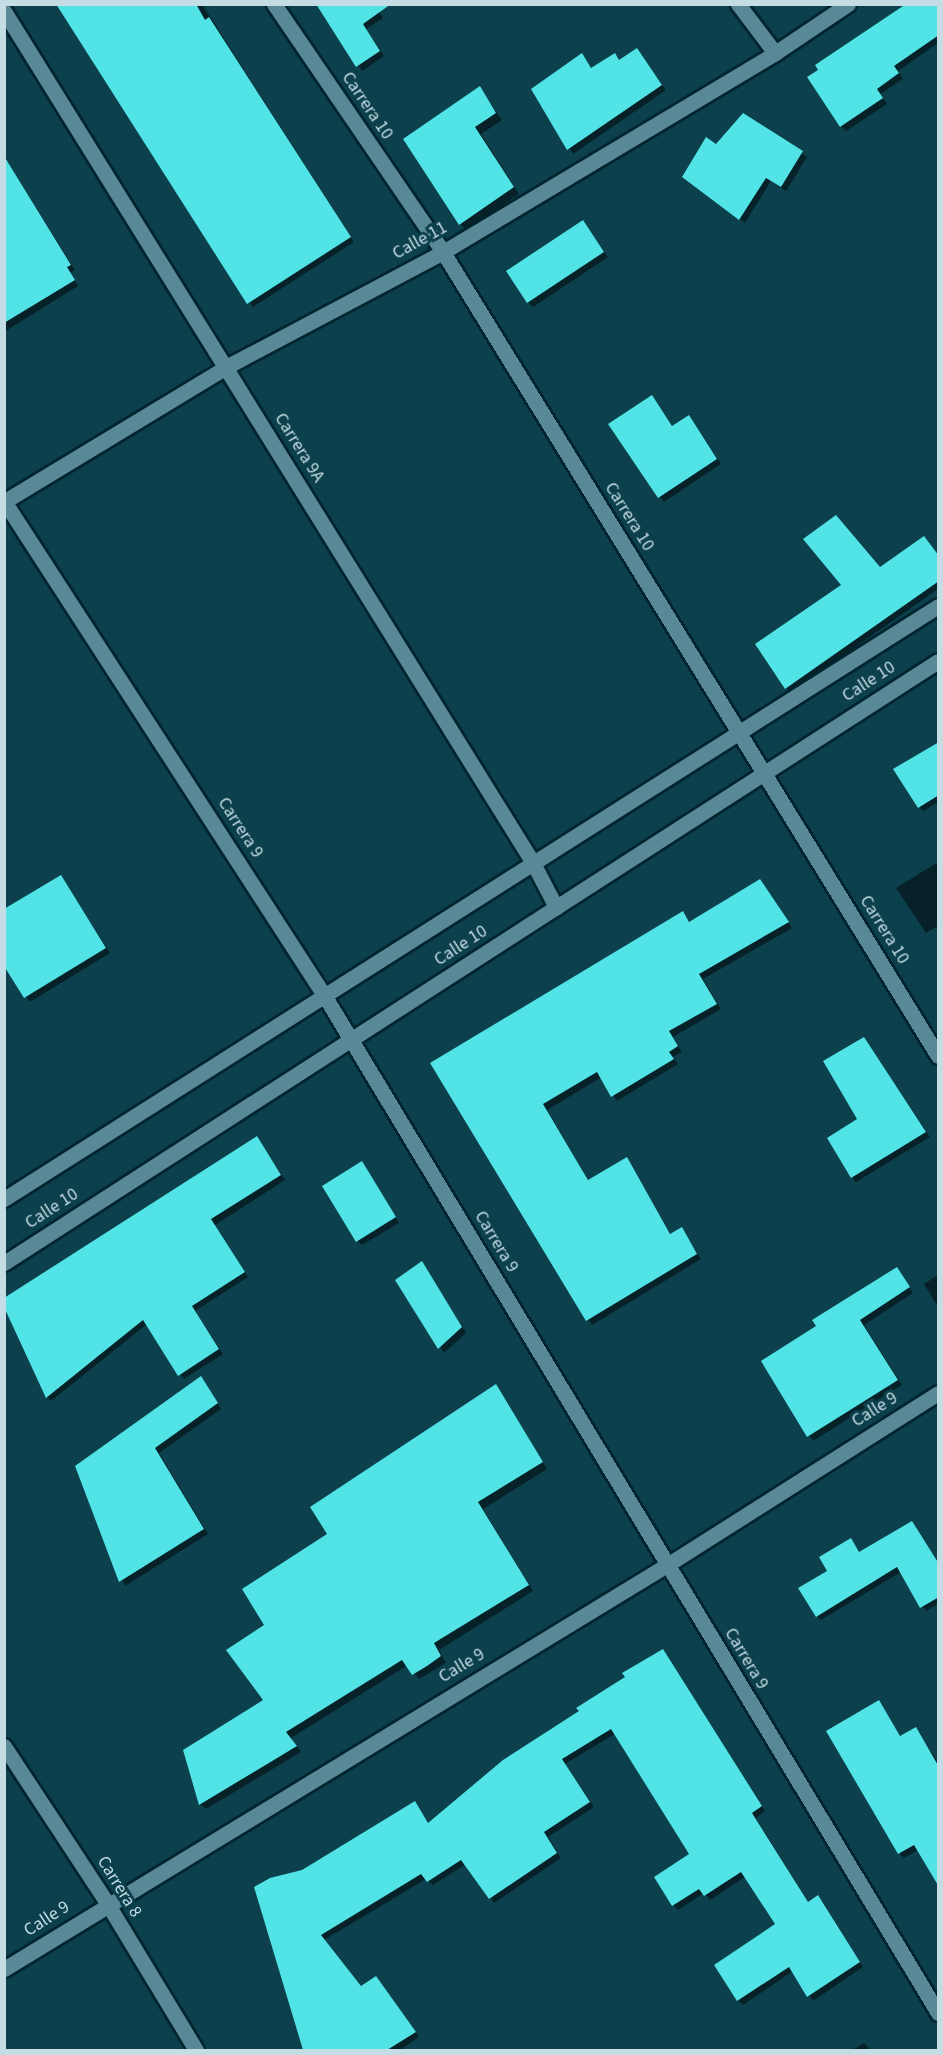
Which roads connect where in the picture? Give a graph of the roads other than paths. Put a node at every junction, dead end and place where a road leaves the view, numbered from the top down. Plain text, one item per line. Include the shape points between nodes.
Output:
1 (274, 4) edge
2 (738, 4) edge
3 (848, 4) edge
4 (4, 11) edge
5 (775, 54) junction
6 (443, 252) junction
7 (226, 367) junction
8 (5, 501) edge
9 (939, 606) edge
10 (939, 661) edge
11 (738, 733) junction
12 (764, 774) junction
13 (532, 863) junction
14 (556, 908) junction
15 (324, 995) junction
16 (351, 1040) junction
17 (939, 1056) edge
18 (4, 1198) edge
19 (4, 1263) edge
20 (939, 1393) edge
21 (666, 1565) junction
22 (4, 1746) edge
23 (107, 1903) junction
24 (4, 1969) edge
25 (939, 2013) edge
26 (196, 2050) edge

1 - 6 street, Carrera 10
2 - 5 street
3 - 5 street, Calle 11
4 - 7 street, Carrera 9A
5 - 6 street, Calle 11
6 - 7 street, Calle 11
6 - 11 street, Carrera 10
7 - 8 street, Calle 11
7 - 13 street, Carrera 9A
8 - 15 street, Carrera 9
9 - 11 street, Calle 10
10 - 12 street, Calle 10
11 - 12 street, Carrera 10
11 - 13 street, Calle 10
12 - 14 street, Calle 10
12 - 17 street, Carrera 10
13 - 14 street, Carrera 9A
13 - 15 street, Calle 10
14 - 16 street, Calle 10
15 - 16 street, Carrera 9
15 - 18 street, Calle 10
16 - 19 street, Calle 10
16 - 21 street, Carrera 9
20 - 21 street, Calle 9
21 - 23 street, Calle 9
21 - 25 street, Carrera 9
22 - 23 street, Carrera 8
23 - 24 street, Calle 9
23 - 26 street, Carrera 8

